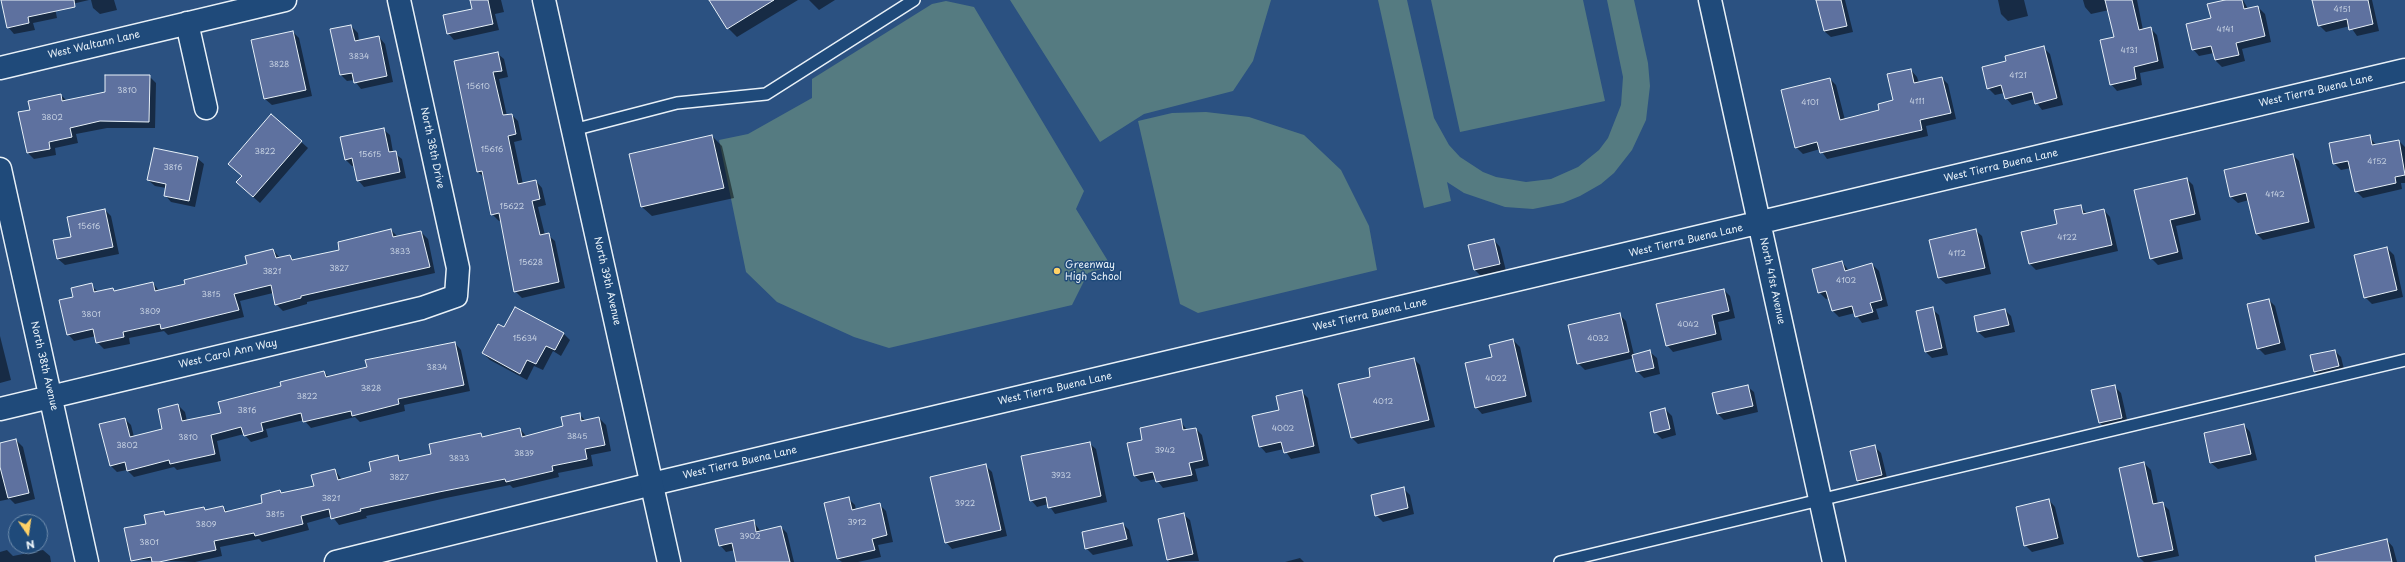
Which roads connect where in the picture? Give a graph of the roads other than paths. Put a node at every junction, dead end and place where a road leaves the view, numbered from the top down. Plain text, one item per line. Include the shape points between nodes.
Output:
1 (285, 0) edge
2 (399, 0) edge
3 (544, 0) edge
4 (914, 0) edge
5 (1710, 0) edge
6 (187, 23) junction
7 (0, 68) edge
8 (2405, 70) edge
9 (206, 108) dead end
10 (573, 130) junction
11 (1, 175) edge
12 (1759, 224) junction
13 (456, 296) joint
14 (2405, 360) edge
15 (50, 396) junction
16 (0, 409) edge
17 (652, 484) junction
18 (1820, 499) junction
19 (87, 562) edge
20 (336, 562) edge
21 (669, 562) edge
22 (1560, 562) edge
23 (1834, 562) edge

1 - 6 street, West Waltann Lane
2 - 13 street, North 38th Drive via 458,268
3 - 10 street, North 39th Avenue
4 - 10 lane via 766,94 678,103
5 - 12 street, North 41st Avenue
6 - 7 street, West Waltann Lane
6 - 9 street
8 - 12 street, West Tierra Buena Lane
10 - 17 street, North 39th Avenue
11 - 15 street, North 38th Avenue
12 - 17 street, West Tierra Buena Lane
12 - 18 street, North 41st Avenue
13 - 15 street, West Carol Ann Way via 422,308
14 - 18 lane
15 - 16 street, West Carol Ann Way
15 - 19 street, North 38th Avenue
17 - 20 street, West Tierra Buena Lane
17 - 21 street, North 39th Avenue
18 - 22 lane
18 - 23 street, North 41st Avenue

